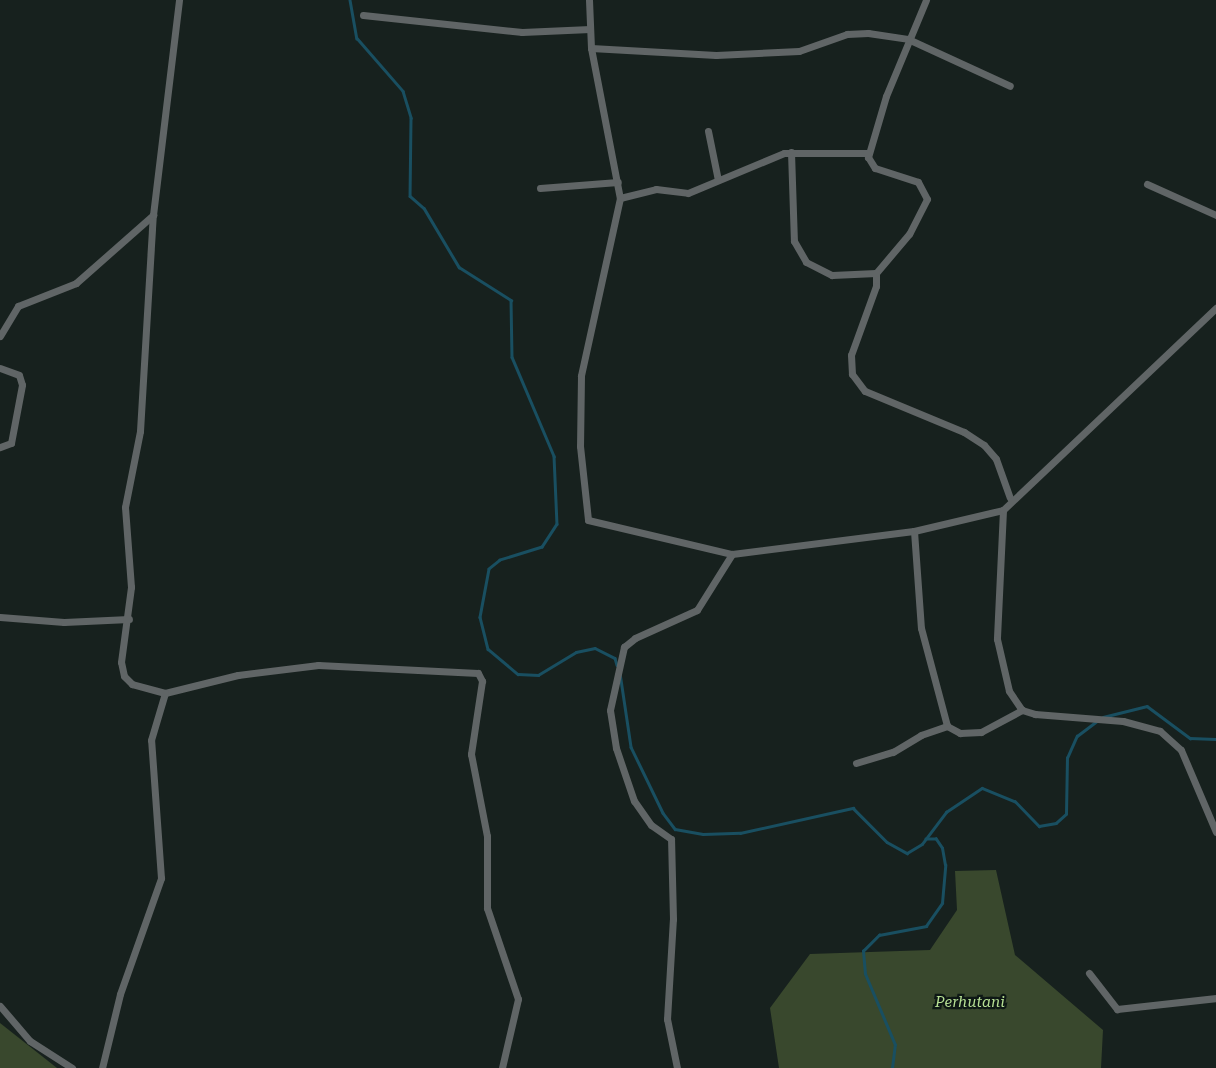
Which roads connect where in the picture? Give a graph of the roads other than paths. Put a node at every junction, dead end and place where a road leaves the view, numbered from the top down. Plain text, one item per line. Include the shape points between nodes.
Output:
1 (179, 0) edge
2 (589, 0) edge
3 (926, 0) edge
4 (363, 15) dead end
5 (590, 29) junction
6 (908, 38) junction
7 (591, 48) junction
8 (1010, 86) dead end
9 (708, 131) dead end
10 (791, 152) junction
11 (868, 153) junction
12 (718, 180) junction
13 (618, 182) junction
14 (1147, 184) dead end
15 (540, 188) dead end
16 (620, 198) junction
17 (1216, 214) edge
18 (153, 215) junction
19 (876, 272) junction
20 (1216, 308) edge
21 (0, 336) edge
22 (0, 368) edge
23 (0, 447) edge
24 (1010, 498) junction
25 (1003, 510) junction
26 (914, 531) junction
27 (732, 554) junction
28 (0, 617) edge
29 (129, 619) junction
30 (165, 693) junction
31 (1022, 710) junction
32 (947, 726) junction
33 (856, 763) dead end
34 (1216, 832) edge
35 (1089, 973) dead end
36 (1216, 998) edge
37 (0, 1006) edge
38 (72, 1068) edge
39 (102, 1068) edge
40 (502, 1068) edge
41 (677, 1068) edge

1 - 18 street
2 - 5 street
3 - 6 street
4 - 5 street via 522,32
5 - 7 street
6 - 7 street via 847,34 799,51 716,55
6 - 8 street
6 - 11 street
7 - 13 street
9 - 12 street
10 - 11 street
10 - 12 street
10 - 19 street via 794,241 806,262 832,276
11 - 19 street via 875,168 918,182 927,192 912,230
12 - 16 street via 688,194 656,188
13 - 15 street
13 - 16 street
14 - 17 street
16 - 27 street via 581,376 585,514 599,526
18 - 21 street via 76,283 18,306
18 - 29 street via 141,422 125,507
19 - 24 street via 876,286 851,355 857,384 977,440 996,460
20 - 24 street
22 - 23 street via 19,376 22,385 11,443
24 - 25 street
25 - 26 street
25 - 31 street via 997,640 1006,684
26 - 27 street
26 - 32 street via 921,628
27 - 41 street via 697,610 635,638 621,652 610,710 619,756 634,801 651,825 669,835 673,848 667,1019
28 - 29 street via 64,622
29 - 30 street via 121,662 124,676 132,684
30 - 39 street via 151,740 161,878 120,994
30 - 40 street via 238,675 311,665 478,673 482,681 472,754 487,836 487,908 518,999
31 - 32 street via 981,732 960,734
31 - 34 street via 1160,731 1181,750
32 - 33 street via 920,735 893,752
35 - 36 street via 1117,1009
37 - 38 street via 30,1041

